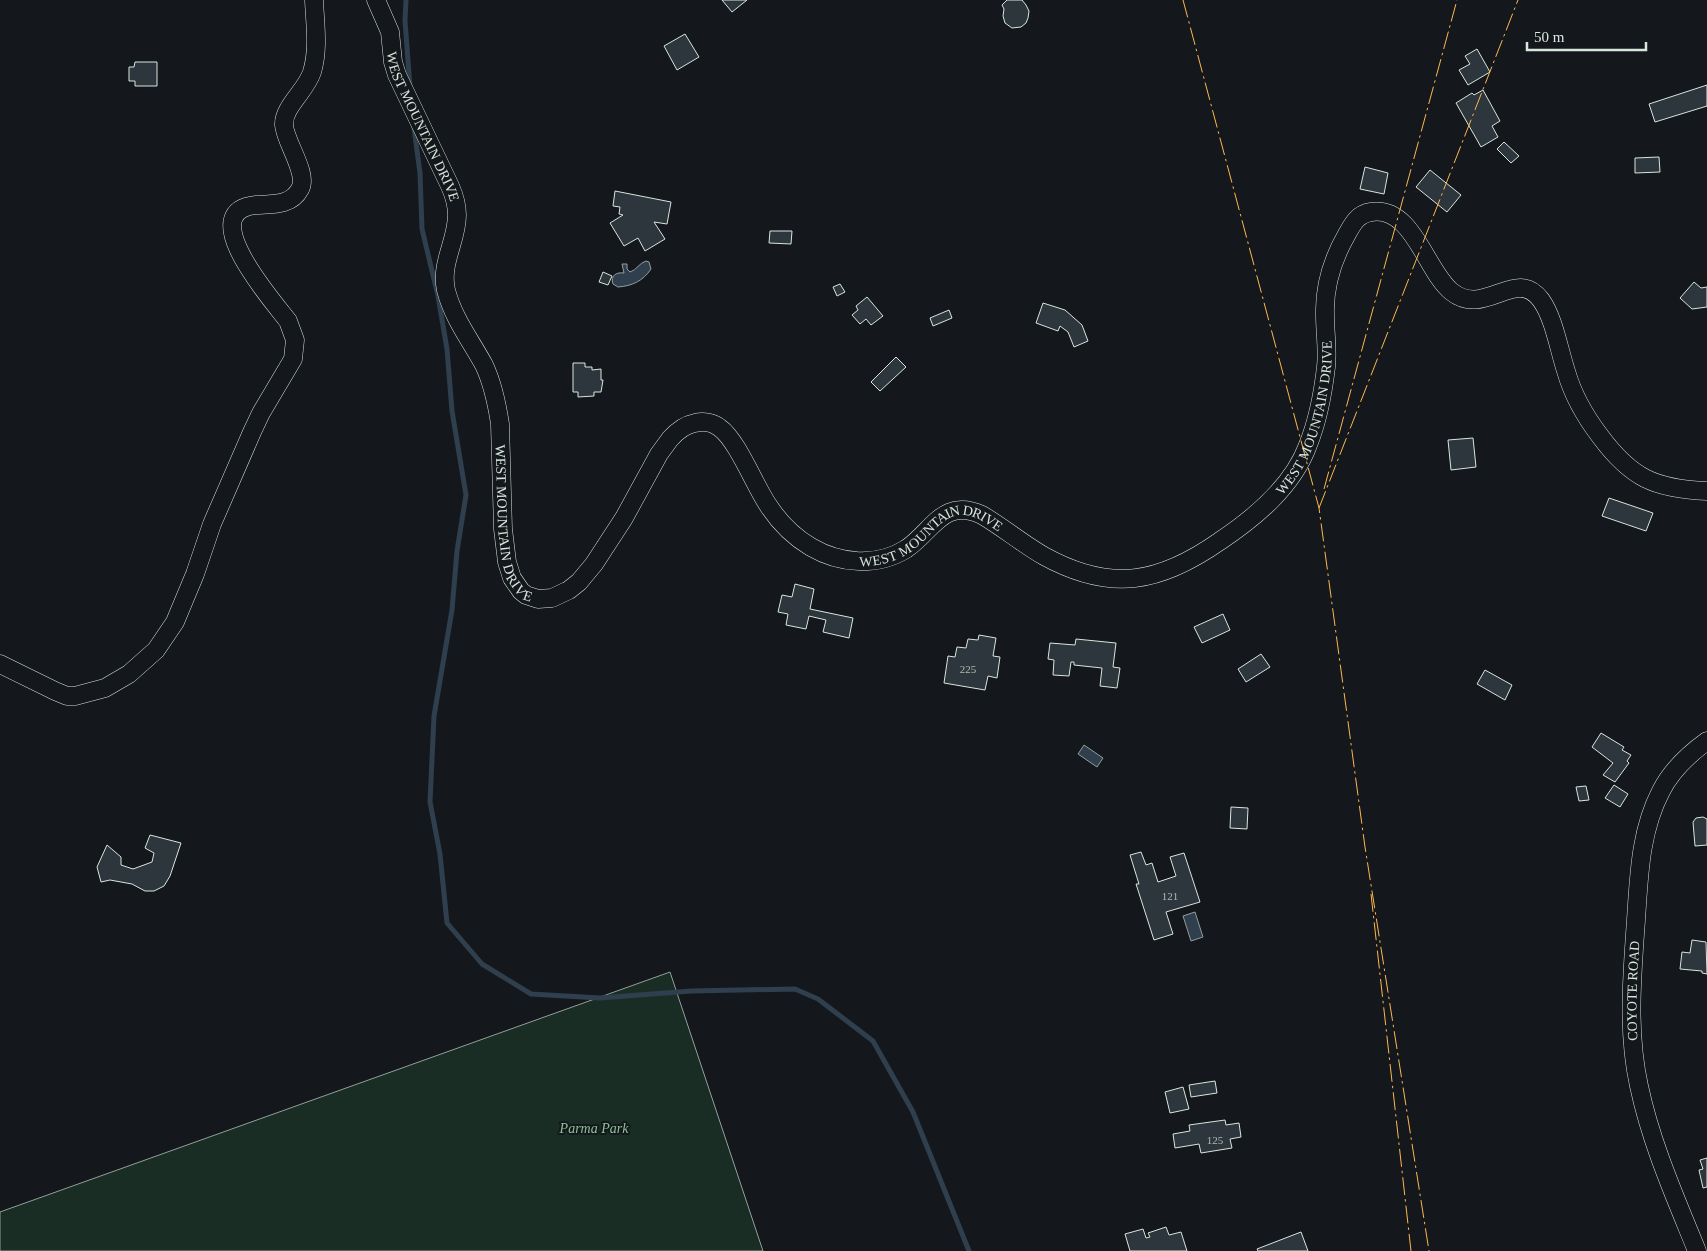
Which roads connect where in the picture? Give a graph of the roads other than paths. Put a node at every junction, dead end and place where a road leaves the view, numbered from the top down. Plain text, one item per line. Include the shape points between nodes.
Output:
1 (314, 0) edge
2 (376, 0) edge
3 (1707, 491) edge
4 (0, 664) edge
5 (1707, 741) edge
6 (1696, 1251) edge

1 - 4 street via 314,64 303,90 288,108 284,124 302,176 302,185 294,198 279,204 248,206 232,220 232,229 245,264 293,330 293,359 252,432 212,524 175,622 156,650 128,674 105,688 82,696 67,696
2 - 3 street, WEST MOUNTAIN DRIVE via 390,32 397,75 456,203 456,224 444,269 446,291 456,316 485,367 495,396 500,424 505,556 516,586 533,598 552,598 579,582 608,544 664,446 682,427 703,422 715,425 726,434 767,504 790,531 811,547 833,557 862,561 888,557 906,548 941,516 960,510 982,515 1042,555 1082,573 1125,579 1153,576 1174,568 1242,526 1274,498 1298,466 1308,447 1323,388 1325,299 1330,268 1352,224 1370,212 1384,212 1399,219 1442,283 1456,295 1476,301 1520,288 1538,296 1547,310 1578,403 1618,458 1632,471 1648,479 1676,488
5 - 6 street, COYOTE ROAD via 1679,765 1661,790 1652,810 1638,876 1631,1016 1634,1062 1651,1132

